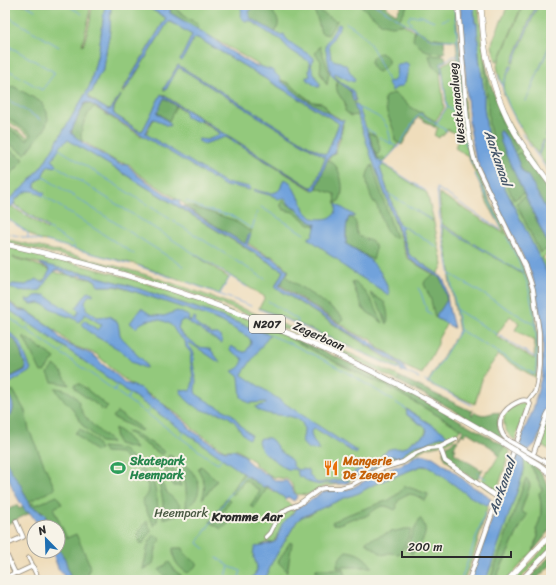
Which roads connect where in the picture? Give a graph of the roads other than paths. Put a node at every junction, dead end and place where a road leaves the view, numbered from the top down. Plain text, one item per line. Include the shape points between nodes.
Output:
1 (458, 5) edge
2 (481, 5) edge
3 (551, 185) edge
4 (5, 244) edge
5 (528, 401) junction
6 (551, 408) edge
7 (456, 439) dead end
8 (512, 445) junction
9 (440, 447) junction
10 (534, 452) dead end
11 (527, 454) junction
12 (551, 465) edge
13 (551, 473) edge
14 (497, 498) junction
15 (16, 522) dead end
16 (551, 530) edge
17 (551, 534) edge
18 (266, 538) dead end
19 (551, 540) edge
20 (5, 545) edge
21 (539, 548) junction
22 (551, 549) edge
23 (5, 552) edge
24 (29, 559) edge
25 (32, 566) junction
26 (15, 573) junction
27 (5, 578) edge
28 (39, 580) edge
29 (469, 580) edge
30 (508, 580) edge
31 (511, 580) edge
32 (521, 580) edge

1 - 5 street, Westkanaalweg via 467,121 472,151 482,179 525,266 533,289 539,332 539,365 535,392
2 - 3 main road via 487,59 501,105 520,141
4 - 8 main road, Zegerbaan / N207 via 134,278 263,323 342,357
5 - 8 street, Zegerbaan via 522,400 513,404 500,419 500,429
5 - 14 street, Westkanaalweg via 530,404
6 - 10 street
7 - 9 street
8 - 11 main road, Zegerbaan / N207, bridge
9 - 14 street via 445,461
9 - 18 street via 416,453 403,462 351,485 320,489 282,513
11 - 12 street, Zegerbaan
11 - 13 main road, Zegerbaan / N207
14 - 29 street, Westkanaalweg
15 - 20 street via 23,536
16 - 21 main road
17 - 21 main road
19 - 31 main road
21 - 30 main road
22 - 32 street
23 - 26 street
24 - 25 street
25 - 26 street
25 - 28 street
26 - 27 street

